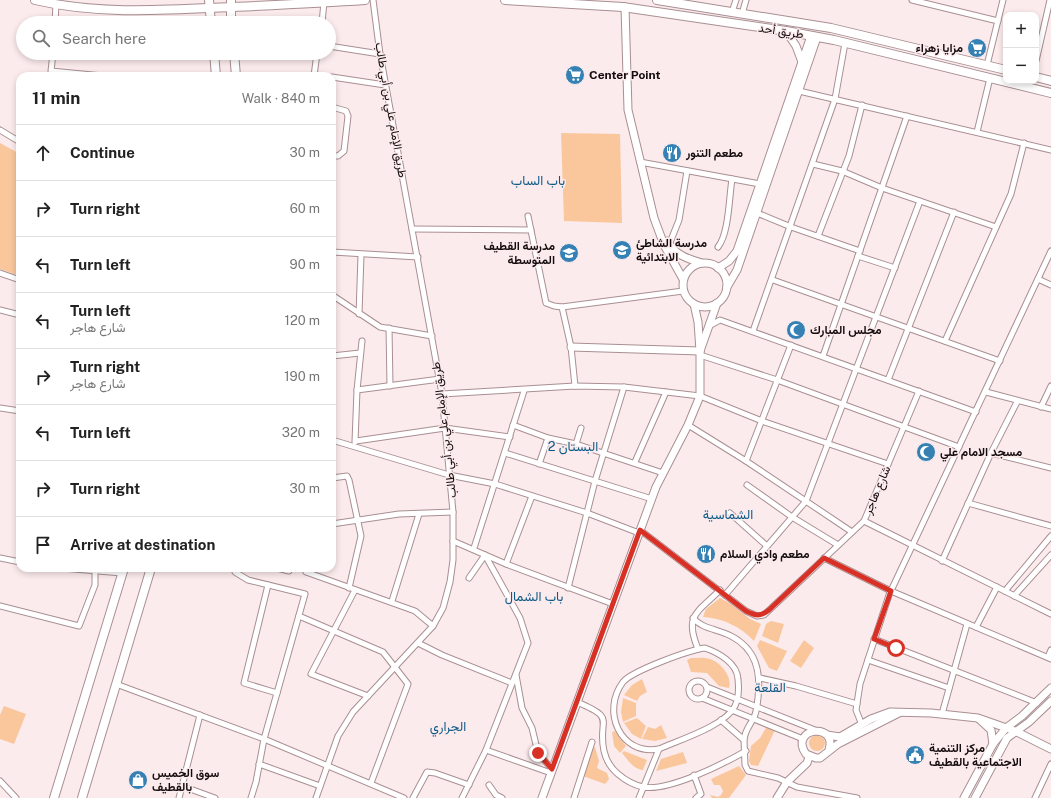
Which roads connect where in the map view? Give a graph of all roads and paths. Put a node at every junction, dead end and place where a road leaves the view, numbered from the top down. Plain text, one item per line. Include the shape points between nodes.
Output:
1 (34, 0) edge
2 (365, 0) edge
3 (372, 0) edge
4 (505, 0) edge
5 (657, 0) edge
6 (736, 0) edge
7 (746, 0) edge
8 (912, 0) edge
9 (1003, 0) edge
10 (1050, 0) edge
11 (324, 2) junction
12 (56, 4) junction
13 (209, 4) edge
14 (231, 4) edge
15 (625, 7) junction
16 (732, 12) junction
17 (742, 14) junction
18 (55, 16) edge
19 (210, 16) edge
20 (231, 16) edge
21 (323, 16) edge
22 (998, 21) junction
23 (786, 31) junction
24 (814, 36) junction
25 (845, 43) junction
26 (336, 47) edge
27 (1039, 48) edge
28 (380, 54) junction
29 (52, 60) edge
30 (215, 60) edge
31 (235, 60) edge
32 (316, 60) edge
33 (802, 62) junction
34 (987, 65) junction
35 (1003, 69) edge
36 (61, 72) edge
37 (216, 72) edge
38 (236, 72) edge
39 (314, 72) edge
40 (336, 78) edge
41 (990, 78) junction
42 (1039, 78) edge
43 (1051, 81) edge
44 (385, 85) junction
45 (799, 91) junction
46 (1051, 93) edge
47 (835, 99) junction
48 (862, 105) junction
49 (336, 108) edge
50 (907, 116) junction
51 (0, 130) edge
52 (977, 132) junction
53 (16, 140) edge
54 (1024, 143) junction
55 (1051, 150) edge
56 (336, 156) edge
57 (640, 162) junction
58 (813, 164) junction
59 (687, 171) junction
60 (842, 171) junction
61 (732, 179) junction
62 (760, 184) junction
63 (882, 188) junction
64 (920, 201) junction
65 (954, 212) junction
66 (757, 213) junction
67 (528, 216) dead end
68 (654, 218) junction
69 (791, 227) junction
70 (996, 227) junction
71 (412, 229) junction
72 (531, 230) junction
73 (818, 236) junction
74 (669, 245) junction
75 (718, 247) dead end
76 (860, 251) junction
77 (1051, 251) edge
78 (336, 252) edge
79 (361, 255) junction
80 (858, 256) junction
81 (418, 257) junction
82 (702, 263) junction
83 (718, 268) junction
84 (895, 268) junction
85 (0, 273) edge
86 (16, 279) edge
87 (683, 279) junction
88 (1038, 279) junction
89 (773, 280) junction
90 (1051, 285) edge
91 (726, 287) junction
92 (683, 291) junction
93 (336, 298) edge
94 (717, 303) junction
95 (694, 304) junction
96 (841, 304) junction
97 (562, 307) junction
98 (0, 310) edge
99 (16, 314) edge
100 (359, 314) junction
101 (876, 317) junction
102 (709, 326) junction
103 (389, 328) junction
104 (908, 328) junction
105 (753, 331) junction
106 (432, 336) junction
107 (362, 341) dead end
108 (944, 341) junction
109 (791, 345) junction
110 (570, 347) junction
111 (360, 353) junction
112 (700, 353) junction
113 (336, 356) edge
114 (823, 356) junction
115 (1000, 361) junction
116 (856, 368) junction
117 (440, 380) junction
118 (777, 380) junction
119 (888, 380) junction
120 (390, 386) junction
121 (575, 386) junction
122 (1051, 386) edge
123 (624, 387) junction
124 (357, 390) junction
125 (524, 391) junction
126 (919, 391) junction
127 (666, 392) junction
128 (986, 392) junction
129 (442, 394) junction
130 (700, 396) junction
131 (1017, 402) junction
132 (843, 405) junction
133 (1041, 407) junction
134 (0, 408) edge
135 (1051, 409) edge
136 (16, 410) edge
137 (976, 412) junction
138 (762, 421) junction
139 (513, 425) junction
140 (688, 425) junction
141 (904, 427) junction
142 (445, 428) junction
143 (581, 428) dead end
144 (510, 437) junction
145 (548, 438) junction
146 (336, 441) edge
147 (356, 441) junction
148 (576, 444) junction
149 (828, 444) junction
150 (352, 446) junction
151 (959, 447) junction
152 (505, 453) junction
153 (604, 453) junction
154 (991, 453) junction
155 (635, 462) junction
156 (746, 462) junction
157 (539, 464) junction
158 (888, 464) junction
159 (1051, 468) edge
160 (664, 473) junction
161 (449, 475) junction
162 (336, 477) edge
163 (595, 481) junction
164 (495, 484) junction
165 (747, 485) dead end
166 (532, 496) junction
167 (652, 499) junction
168 (806, 501) junction
169 (968, 503) junction
170 (453, 512) junction
171 (587, 513) junction
172 (730, 513) dead end
173 (419, 514) junction
174 (792, 518) junction
175 (357, 520) junction
176 (864, 521) junction
177 (336, 523) edge
178 (1051, 526) edge
179 (640, 532) junction
180 (852, 532) junction
181 (1051, 536) edge
182 (454, 541) junction
183 (838, 545) junction
184 (767, 546) junction
185 (912, 547) junction
186 (474, 548) junction
187 (485, 555) junction
188 (1051, 555) edge
189 (0, 558) edge
190 (824, 558) junction
191 (16, 561) edge
192 (942, 561) junction
193 (506, 564) junction
194 (95, 572) edge
195 (122, 572) edge
196 (150, 572) edge
197 (235, 572) edge
198 (306, 572) dead end
199 (469, 578) dead end
200 (268, 585) junction
201 (349, 588) junction
202 (568, 588) junction
203 (997, 588) junction
204 (355, 590) junction
205 (720, 590) junction
206 (891, 591) junction
207 (1005, 591) junction
208 (725, 594) junction
209 (1014, 596) junction
210 (392, 601) junction
211 (613, 604) junction
212 (0, 606) edge
213 (1051, 614) edge
214 (299, 616) junction
215 (693, 618) junction
216 (967, 624) junction
217 (433, 626) junction
218 (976, 627) junction
219 (334, 632) junction
220 (874, 639) junction
221 (418, 643) junction
222 (698, 649) junction
223 (1051, 650) edge
224 (1049, 658) edge
225 (868, 660) junction
226 (394, 668) junction
227 (953, 670) junction
228 (516, 674) junction
229 (760, 678) junction
230 (512, 682) junction
231 (116, 684) junction
232 (707, 687) junction
233 (949, 688) junction
234 (1051, 688) edge
235 (277, 693) junction
236 (368, 696) junction
237 (702, 698) junction
238 (737, 699) junction
239 (577, 702) junction
240 (1051, 702) edge
241 (1037, 703) junction
242 (856, 704) junction
243 (757, 707) junction
244 (732, 710) junction
245 (899, 712) junction
246 (942, 714) junction
247 (200, 715) junction
248 (978, 718) junction
249 (753, 719) junction
250 (721, 720) junction
251 (862, 725) junction
252 (1006, 728) junction
253 (815, 730) junction
254 (1015, 731) junction
255 (827, 735) junction
256 (264, 739) junction
257 (803, 739) junction
258 (744, 740) junction
259 (592, 742) dead end
260 (993, 744) junction
261 (658, 749) junction
262 (1051, 749) edge
263 (486, 750) junction
264 (829, 750) junction
265 (746, 751) junction
266 (810, 757) junction
267 (820, 758) junction
268 (260, 764) junction
269 (1051, 764) edge
270 (327, 765) junction
271 (552, 771) junction
272 (694, 775) junction
273 (0, 781) edge
274 (371, 783) junction
275 (469, 785) junction
276 (489, 785) dead end
277 (787, 785) junction
278 (182, 786) junction
279 (320, 786) junction
280 (644, 787) junction
281 (16, 798) edge
282 (54, 798) edge
283 (82, 798) edge
284 (179, 798) edge
285 (214, 798) edge
286 (251, 798) edge
287 (316, 798) edge
288 (404, 798) edge
289 (414, 798) edge
290 (462, 798) edge
291 (502, 798) edge
292 (542, 798) edge
293 (574, 798) edge
294 (639, 798) edge
295 (696, 798) edge
296 (777, 798) edge
297 (857, 798) edge
298 (964, 798) edge
299 (975, 798) edge
300 (1035, 798) edge

1 - 12 main road
2 - 11 main road
3 - 28 street, طريق الإمام علي بن أبي طالب
4 - 15 main road, طريق أحد
5 - 16 main road, طريق أحد
6 - 16 street
7 - 17 street
8 - 22 street
9 - 22 street
10 - 27 street
11 - 14 main road
11 - 21 street
12 - 13 main road via 121,10
12 - 18 street
13 - 14 main road
13 - 19 main road
14 - 20 main road
15 - 23 main road, طريق أحد
15 - 57 street via 628,110
16 - 17 main road, طريق أحد
17 - 34 main road, طريق أحد via 831,28
22 - 34 street
23 - 24 main road, طريق أحد
23 - 33 street via 796,46
24 - 25 main road, طريق أحد
24 - 33 street
24 - 45 street
25 - 41 main road, طريق أحد
25 - 47 street
26 - 28 street
28 - 44 street, طريق الإمام علي بن أبي طالب
29 - 36 street via 51,71
30 - 37 main road
31 - 38 main road
32 - 39 street
33 - 62 street
34 - 35 main road, طريق أحد
40 - 44 street
41 - 46 main road, طريق أحد
41 - 52 street
42 - 43 main road
44 - 71 street, طريق الإمام علي بن أبي طالب
45 - 47 street
45 - 66 street
47 - 48 street
47 - 58 street
48 - 50 street
48 - 60 street via 849,156
49 - 56 street via 346,111 348,116 344,151
50 - 52 street
50 - 63 street
51 - 53 street
52 - 54 street
54 - 55 street
54 - 70 street via 1011,194
57 - 59 street
57 - 68 street
58 - 60 street
58 - 69 street
59 - 61 street
59 - 74 street via 679,220
60 - 63 street
60 - 73 street
61 - 62 street
61 - 75 street via 726,226
62 - 83 street via 737,251 729,261
63 - 64 street
63 - 76 street
64 - 65 street
64 - 84 street
65 - 70 street
65 - 104 street
66 - 69 street
66 - 91 street via 737,270
67 - 72 street
68 - 74 street
68 - 87 street via 664,245
69 - 73 street
69 - 89 street
70 - 108 street
71 - 72 street
71 - 81 street, طريق الإمام علي بن أبي طالب
72 - 97 street via 546,303
73 - 76 street
74 - 82 street via 685,258
76 - 80 street
77 - 88 street
78 - 79 street
79 - 81 street
79 - 100 street
80 - 84 street
80 - 96 street
81 - 106 street, طريق الإمام علي بن أبي طالب
82 - 83 street
82 - 87 street via 692,266
83 - 91 street via 725,276
84 - 101 street
85 - 86 street
87 - 92 street
88 - 90 street
88 - 115 street
89 - 96 street
89 - 105 street
91 - 94 street
92 - 95 street
92 - 97 street
93 - 100 street
94 - 95 street via 705,306
94 - 102 street
95 - 112 street
96 - 101 street
96 - 114 street
97 - 110 street
98 - 99 street
100 - 103 street via 380,327
101 - 104 street
101 - 116 street
102 - 105 street via 720,320
102 - 112 street
103 - 106 street
103 - 120 street
104 - 108 street
104 - 119 street
105 - 109 street
106 - 117 street, طريق الإمام علي بن أبي طالب
107 - 111 street
108 - 115 street
109 - 114 street
109 - 118 street
110 - 112 street
110 - 121 street
111 - 113 street
111 - 124 street
112 - 118 street
112 - 130 street
114 - 116 street
115 - 128 street
116 - 119 street
116 - 132 street
117 - 120 street
117 - 129 street, طريق الإمام علي بن أبي طالب
118 - 132 street
118 - 138 street
119 - 126 street
120 - 124 street
121 - 123 street
121 - 125 street
122 - 133 street
123 - 127 street
123 - 153 street
124 - 147 street
125 - 129 street
125 - 139 street
126 - 137 street
126 - 141 street, شارع هاجر
127 - 130 street
127 - 155 street
128 - 131 street
128 - 137 street
129 - 142 street, طريق الإمام علي بن أبي طالب
130 - 138 street
130 - 140 street
131 - 133 street
131 - 154 street
132 - 141 street
132 - 149 street
133 - 135 street
134 - 136 street
137 - 151 street
138 - 149 street
138 - 156 street
139 - 144 street
139 - 145 street
140 - 156 street
140 - 160 street
141 - 151 street
141 - 158 street, شارع هاجر
142 - 144 street
142 - 147 street
142 - 161 street, طريق الإمام علي بن أبي طالب
143 - 148 street
144 - 152 street
145 - 148 street
145 - 157 street
146 - 150 street, شارع هاجر
147 - 150 street
148 - 153 street
149 - 158 street
149 - 168 street
150 - 161 street, شارع هاجر
151 - 185 street
152 - 157 street
152 - 164 street
153 - 155 street
153 - 163 street
154 - 159 street
154 - 169 street
155 - 160 street
156 - 168 street
157 - 163 street
158 - 176 street, شارع هاجر
160 - 167 street
161 - 164 street, شارع هاجر
161 - 170 street, طريق الإمام علي بن أبي طالب
162 - 175 street via 347,476
163 - 167 street
163 - 171 street
164 - 166 street, شارع هاجر
164 - 186 street
165 - 174 street
166 - 171 street, شارع هاجر
166 - 193 street
167 - 179 street
168 - 174 street
168 - 180 street
169 - 178 street
169 - 192 street
170 - 173 street
170 - 182 street, طريق الإمام علي بن أبي طالب
171 - 179 street, شارع هاجر
171 - 202 street
172 - 184 street
173 - 175 street
173 - 210 street
174 - 183 street
174 - 184 street
175 - 177 street
175 - 201 street via 361,536
176 - 180 street, شارع هاجر
176 - 185 street
179 - 205 street, شارع هاجر
179 - 211 street
180 - 183 street, شارع هاجر
181 - 207 street
182 - 186 street
182 - 217 street, طريق الإمام علي بن أبي طالب via 450,582 443,608
183 - 190 street, شارع هاجر
184 - 208 street
185 - 192 street
185 - 206 street
186 - 187 street
187 - 193 street
187 - 199 street
187 - 228 street via 520,618 528,643
188 - 209 street
189 - 191 street
190 - 206 street
190 - 208 street, شارع هاجر via 764,615 757,616 746,611
192 - 203 street
193 - 202 street
194 - 212 street via 95,585 79,626
195 - 282 main road
196 - 231 main road
197 - 200 street via 248,580
198 - 201 street
200 - 214 street via 305,594
200 - 235 street via 244,683
201 - 204 street
202 - 211 street
203 - 207 street
203 - 218 street
204 - 210 street
204 - 219 street
205 - 208 street, شارع هاجر
205 - 215 street
206 - 216 street
206 - 220 street
207 - 209 street
209 - 213 street
210 - 217 street via 415,610
211 - 239 street
214 - 219 street
214 - 235 street
215 - 222 street via 691,630
215 - 229 street via 697,623 743,644 752,656
216 - 218 street
216 - 227 street
217 - 221 street, طريق الإمام علي بن أبي طالب
218 - 224 street
219 - 226 street via 382,652
219 - 236 street via 311,674
220 - 225 street
220 - 227 street
221 - 226 street, طريق الإمام علي بن أبي طالب
221 - 230 street
222 - 238 street via 705,648 716,652 738,672
222 - 261 street via 654,665 624,681 619,691 614,706 617,728 629,743 651,750
223 - 224 street
225 - 233 street
225 - 242 street
226 - 236 street, طريق الإمام علي بن أبي طالب
226 - 274 street via 408,684
227 - 233 street
227 - 241 street
228 - 230 street
228 - 271 street via 522,708 532,728 538,753
229 - 242 street via 809,689
229 - 243 street
230 - 263 street
231 - 247 street
231 - 283 main road
232 - 237 street via 707,694
232 - 237 street via 698,681 690,687 689,693 693,698
232 - 238 street
233 - 246 street
234 - 241 street
235 - 256 street
236 - 270 street, طريق الإمام علي بن أبي طالب via 353,712 338,736
237 - 244 street
238 - 243 street
238 - 244 street
239 - 271 street
239 - 280 street via 597,710 601,715 604,752 615,772
240 - 254 street
241 - 252 street
242 - 251 street via 857,716
243 - 249 street
243 - 253 street
244 - 249 street
244 - 250 street
245 - 246 street
245 - 251 street via 890,712
245 - 264 street
246 - 248 street
247 - 256 street
247 - 278 street
248 - 252 street
248 - 260 street via 991,730
249 - 257 street
249 - 258 street via 745,732
250 - 258 street
250 - 261 street via 714,726
251 - 255 street via 840,737
252 - 254 street
252 - 260 street
253 - 255 street
253 - 257 street
254 - 262 street
254 - 299 street via 1001,746
255 - 264 street via 830,740
256 - 268 street
256 - 270 street
257 - 266 street via 804,750
258 - 265 street
259 - 293 street
260 - 298 street
261 - 280 street
263 - 271 street
263 - 275 street
264 - 267 street
265 - 272 street
265 - 277 street via 748,770
266 - 267 street
266 - 277 street
267 - 277 street
268 - 279 street
268 - 286 street
269 - 300 street
270 - 274 street
270 - 279 street, طريق الإمام علي بن أبي طالب
271 - 292 street
272 - 280 street via 661,786
272 - 295 street via 701,794
273 - 281 street
274 - 288 street
275 - 289 street via 427,772
275 - 290 street
276 - 291 street via 496,795
277 - 296 street
277 - 297 street
278 - 284 street
278 - 285 street
279 - 287 street, طريق الإمام علي بن أبي طالب
280 - 294 street

